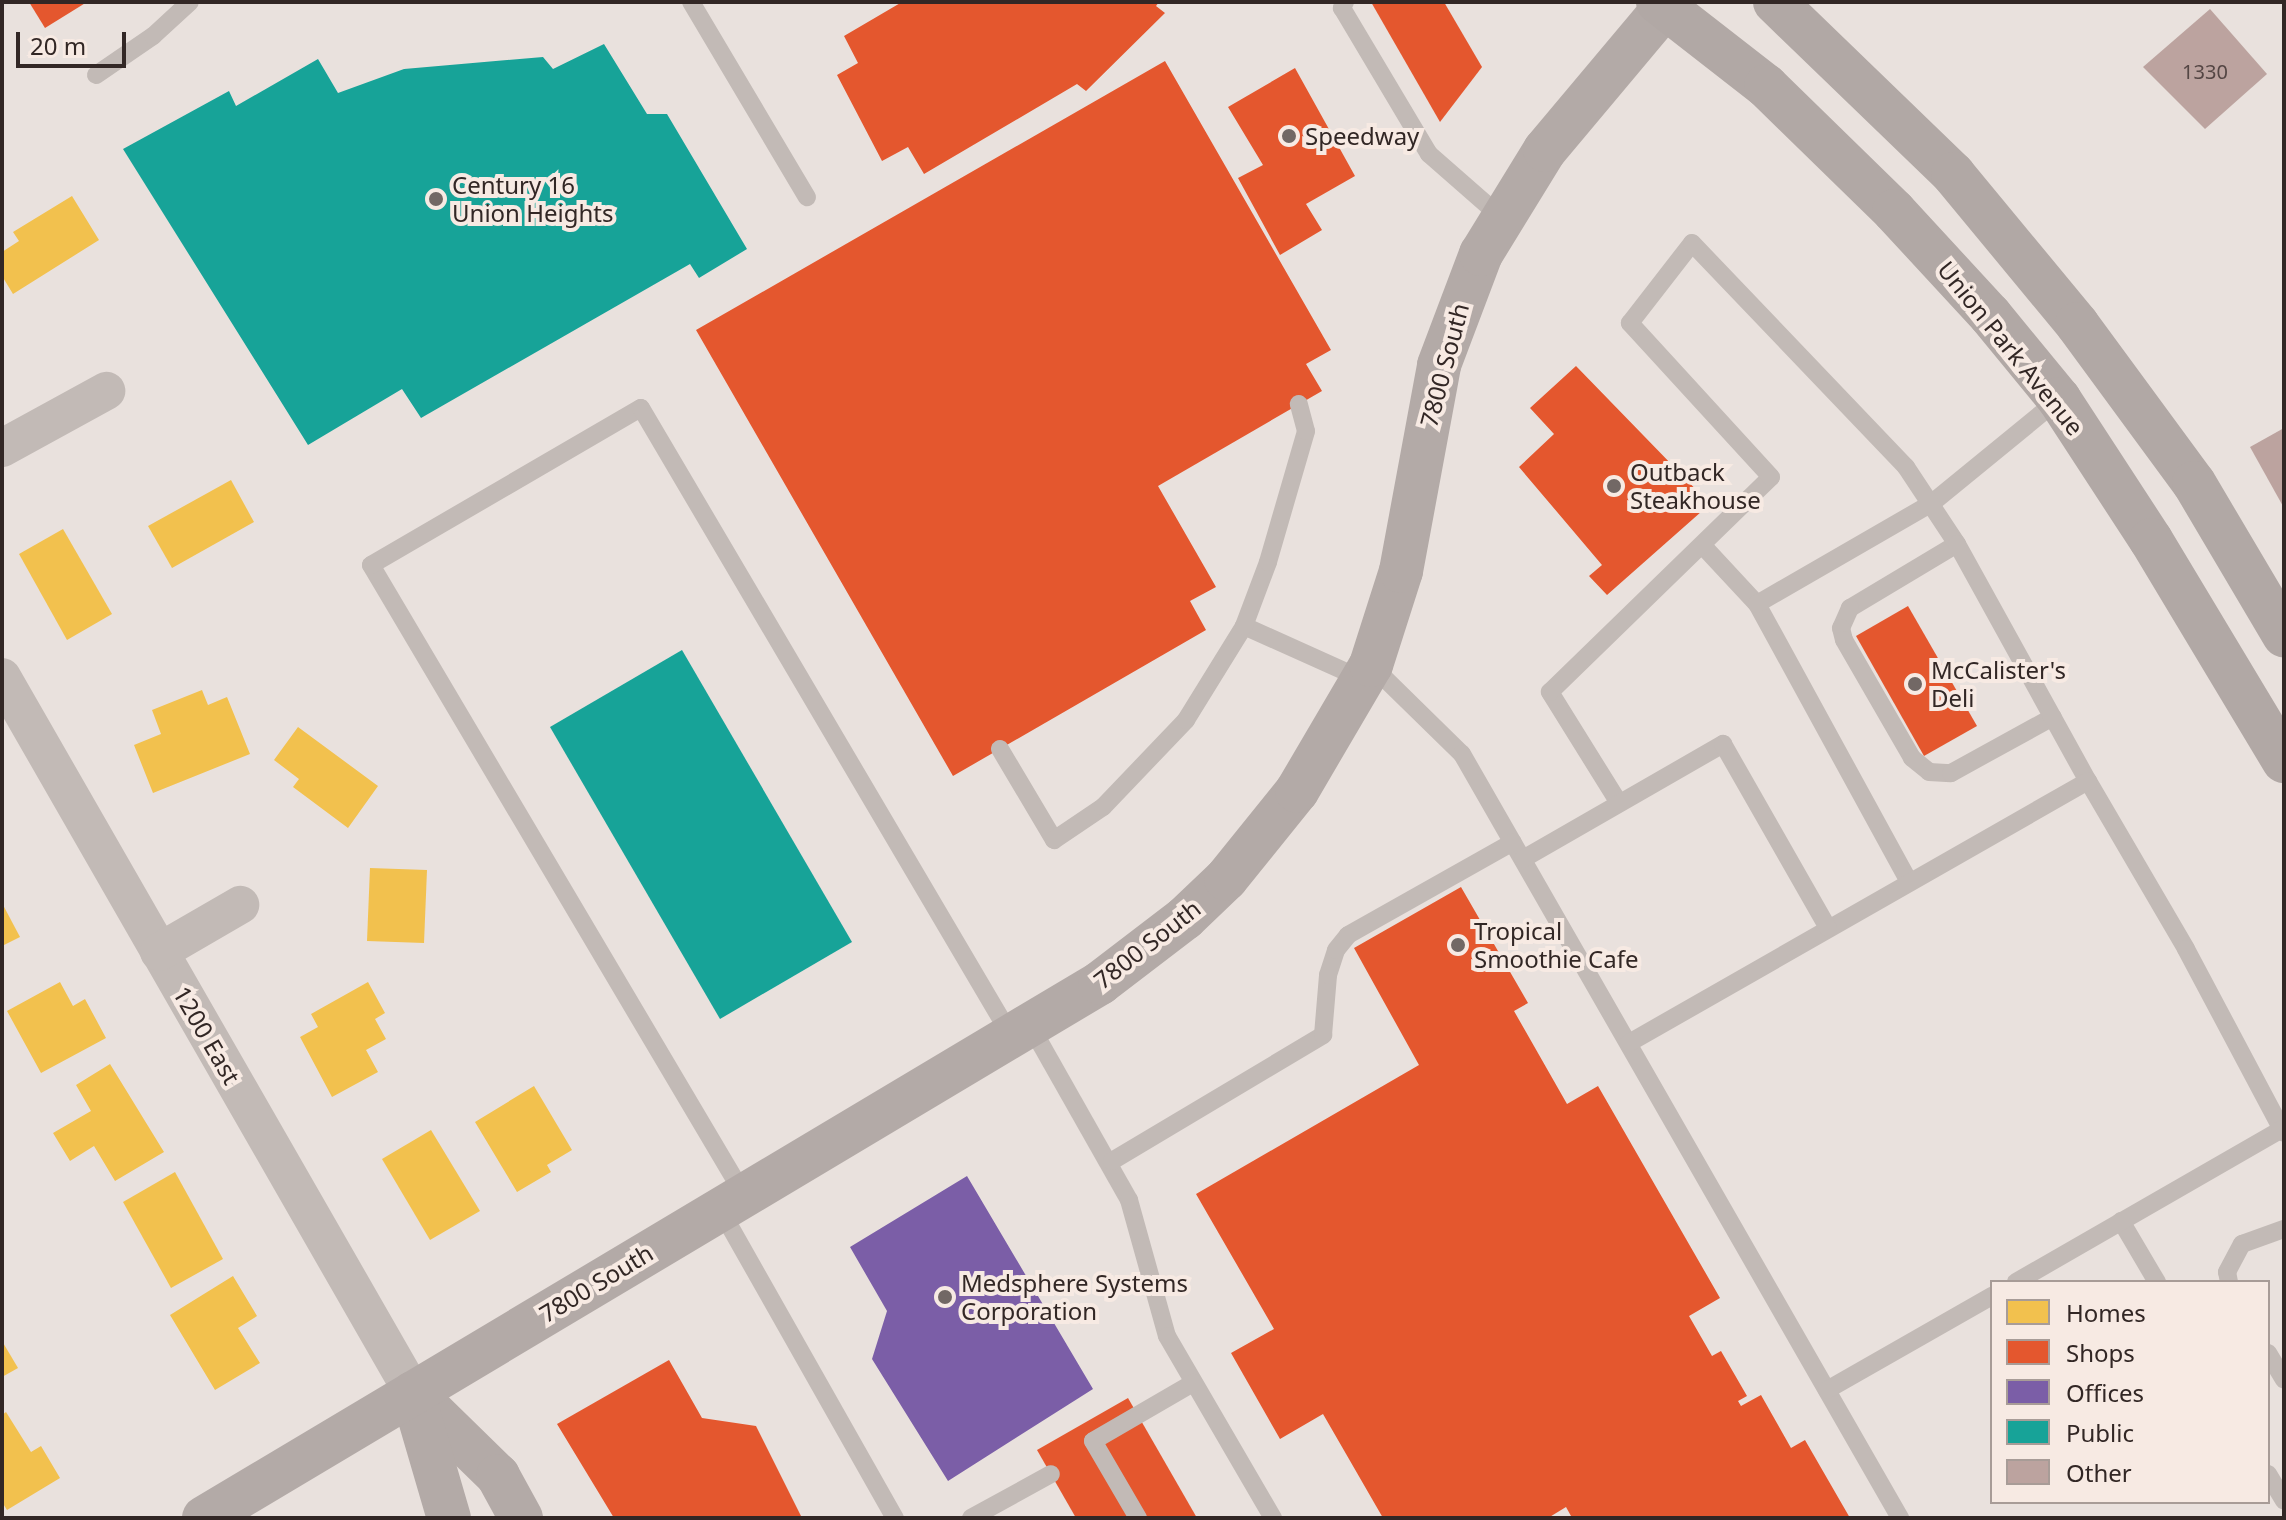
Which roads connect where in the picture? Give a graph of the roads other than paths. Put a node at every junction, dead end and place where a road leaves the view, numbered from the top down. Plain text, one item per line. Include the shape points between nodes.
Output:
1 (190, 2) edge
2 (691, 2) edge
3 (1345, 2) edge
4 (1775, 2) edge
5 (1664, 4) edge
6 (96, 75) dead end
7 (807, 197) dead end
8 (1501, 217) junction
9 (106, 391) dead end
10 (2059, 399) junction
11 (1299, 404) dead end
12 (2, 448) edge
13 (1932, 503) junction
14 (2223, 530) junction
15 (1957, 544) junction
16 (1704, 547) junction
17 (1757, 604) junction
18 (1244, 626) junction
19 (2284, 635) edge
20 (1368, 673) junction
21 (2, 677) edge
22 (2053, 717) junction
23 (1000, 749) dead end
24 (2284, 761) edge
25 (2088, 781) junction
26 (1619, 803) junction
27 (1513, 842) junction
28 (1523, 859) junction
29 (1909, 882) junction
30 (240, 905) dead end
31 (1828, 928) junction
32 (159, 952) junction
33 (1020, 1030) junction
34 (1629, 1043) junction
35 (2283, 1131) edge
36 (1112, 1161) junction
37 (732, 1202) junction
38 (2121, 1221) junction
39 (2284, 1229) edge
40 (2019, 1280) edge
41 (2156, 1280) edge
42 (2229, 1280) edge
43 (1990, 1297) edge
44 (2270, 1356) edge
45 (2284, 1380) edge
46 (1193, 1383) junction
47 (1827, 1390) junction
48 (413, 1393) junction
49 (1051, 1474) dead end
50 (2270, 1477) edge
51 (1002, 1501) junction
52 (2284, 1501) edge
53 (204, 1518) edge
54 (449, 1518) edge
55 (521, 1518) edge
56 (895, 1518) edge
57 (971, 1518) edge
58 (1011, 1518) edge
59 (1138, 1518) edge
60 (1273, 1518) edge
61 (1900, 1518) edge

1 - 6 lane via 153,36
2 - 7 lane
3 - 8 lane via 1342,8 1429,154
4 - 14 main road via 1953,174 2077,324
5 - 8 main road, 7800 South via 1545,150
5 - 10 main road, Union Park Avenue via 1766,86 1894,211
8 - 20 main road, 7800 South via 1464,292 1439,365 1404,556
9 - 12 street
10 - 13 lane
10 - 14 main road via 2078,397 2101,412 2154,479
10 - 24 main road, Union Park Avenue
11 - 18 lane via 1306,431 1298,467
13 - 15 lane
13 - 16 lane via 1906,467 1692,243 1630,323 1771,477
13 - 17 lane
14 - 19 main road
15 - 22 lane
15 - 22 lane via 1850,608 1841,628 1844,640 1912,758 1929,772 1951,773
16 - 17 lane
16 - 26 lane via 1550,692
17 - 29 lane
18 - 20 lane
18 - 23 lane via 1186,720 1103,807 1054,840
20 - 27 lane via 1462,754
20 - 33 main road, 7800 South via 1297,791 1226,879 1142,953
21 - 32 street, 1200 East
22 - 25 lane
25 - 29 lane
25 - 35 lane
26 - 28 lane
26 - 31 lane via 1723,744
27 - 28 lane
27 - 36 lane via 1348,935 1328,975 1323,1035
28 - 34 lane
29 - 31 lane
30 - 32 street
31 - 34 lane
32 - 48 street, 1200 East
33 - 36 lane
33 - 37 main road, 7800 South
33 - 37 lane via 641,408 371,565
34 - 47 lane
35 - 38 lane
36 - 46 lane via 1129,1200 1167,1336
37 - 48 main road, 7800 South
37 - 56 lane
38 - 40 lane
38 - 41 lane
39 - 42 lane via 2242,1244 2227,1272
43 - 47 lane
44 - 45 lane
46 - 59 lane via 1093,1441
46 - 60 lane
47 - 61 lane
48 - 53 main road, 7800 South
48 - 54 main road
48 - 55 main road via 498,1476
49 - 51 lane
50 - 52 lane
51 - 57 lane
51 - 58 lane

